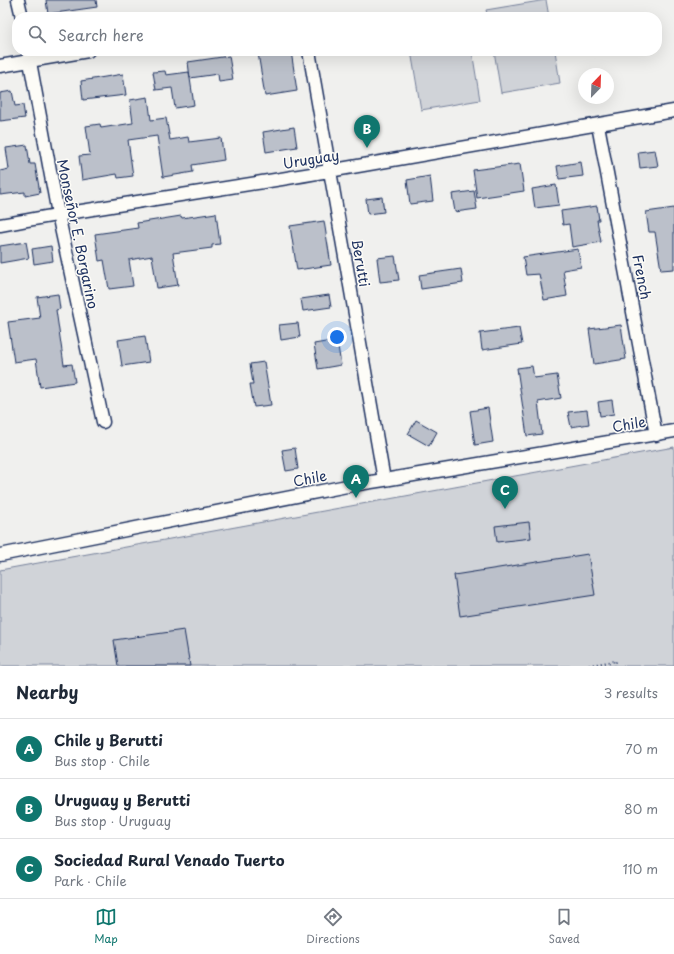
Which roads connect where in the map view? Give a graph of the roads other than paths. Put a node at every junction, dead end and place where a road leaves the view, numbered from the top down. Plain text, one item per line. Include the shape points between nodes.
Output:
1 (18, 0) edge
2 (21, 12) edge
3 (29, 56) edge
4 (310, 56) edge
5 (0, 66) edge
6 (674, 110) edge
7 (598, 125) junction
8 (330, 171) junction
9 (58, 214) junction
10 (0, 225) edge
11 (103, 422) dead end
12 (674, 431) edge
13 (656, 435) junction
14 (384, 480) junction
15 (0, 555) edge

1 - 2 street
3 - 5 street
3 - 9 street, Monseñor E. Borgarino
4 - 8 street, Berutti
6 - 7 street, Uruguay
7 - 8 street, Uruguay
7 - 13 street, French
8 - 9 street, Uruguay
8 - 14 street, Berutti
9 - 10 street, Uruguay
9 - 11 street, Monseñor E. Borgarino
12 - 13 street, Chile
13 - 14 street, Chile
14 - 15 street, Chile

